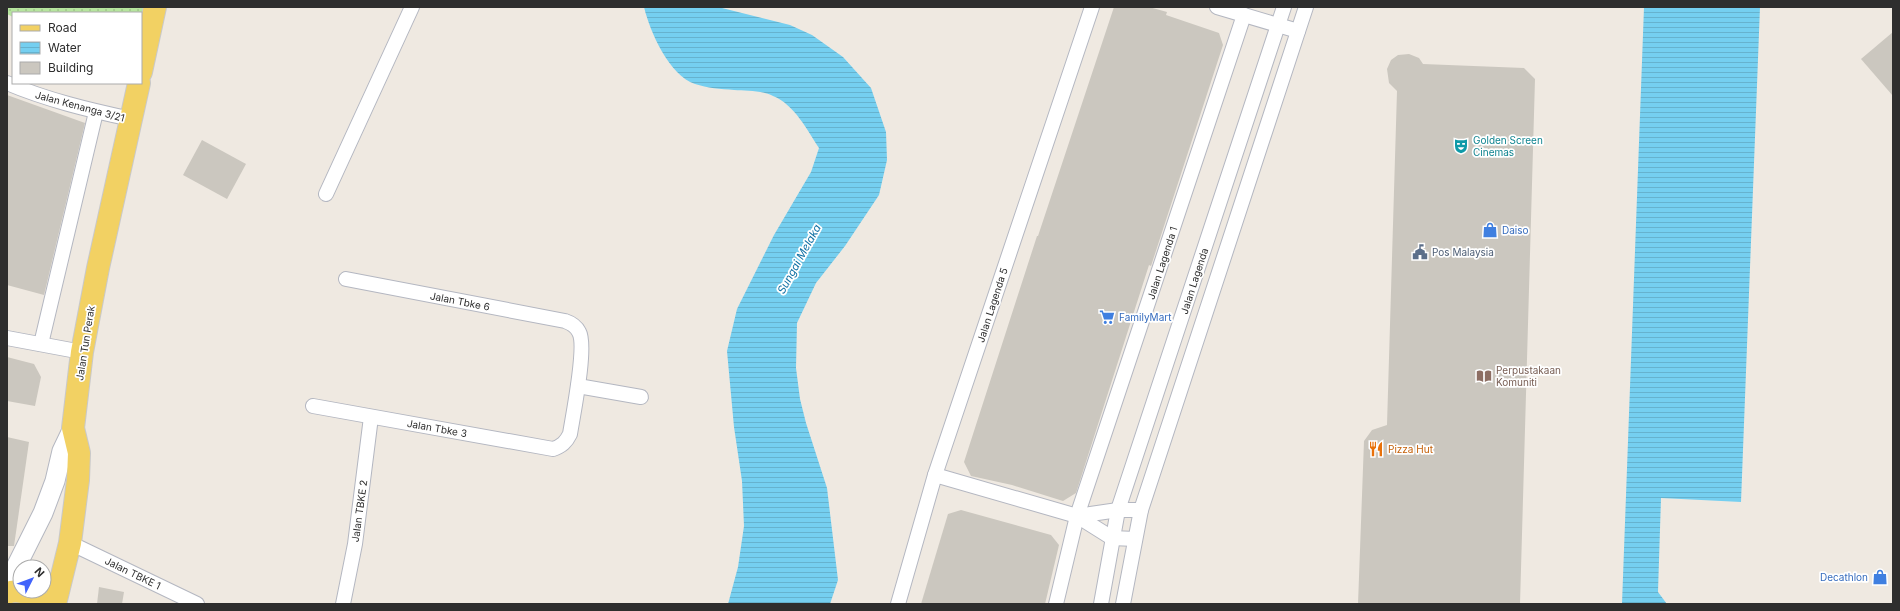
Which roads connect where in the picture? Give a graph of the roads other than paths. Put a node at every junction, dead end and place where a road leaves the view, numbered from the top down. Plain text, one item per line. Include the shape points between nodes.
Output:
1 (155, 7) edge
2 (412, 7) edge
3 (1092, 7) edge
4 (1217, 7) edge
5 (1284, 7) edge
6 (1306, 7) edge
7 (1244, 16) junction
8 (1278, 26) junction
9 (1298, 31) junction
10 (142, 67) edge
11 (7, 83) edge
12 (139, 84) edge
13 (96, 112) junction
14 (131, 119) junction
15 (326, 194) dead end
16 (346, 279) dead end
17 (7, 338) edge
18 (41, 344) junction
19 (82, 352) junction
20 (578, 386) junction
21 (641, 396) dead end
22 (313, 406) dead end
23 (371, 417) junction
24 (73, 428) junction
25 (935, 475) junction
26 (1118, 510) junction
27 (1141, 510) junction
28 (1077, 516) junction
29 (1112, 538) junction
30 (1135, 539) junction
31 (70, 543) junction
32 (7, 585) edge
33 (7, 593) edge
34 (41, 604) edge
35 (55, 604) edge
36 (197, 604) edge
37 (343, 604) edge
38 (898, 604) edge
39 (1056, 604) edge
40 (1101, 604) edge
41 (1123, 604) edge

1 - 10 main road
2 - 15 street
3 - 25 street, Jalan Lagenda 5
4 - 7 street
5 - 8 street, Jalan Lagenda
6 - 9 street, Jalan Lagenda
7 - 8 street
7 - 28 street, Jalan Lagenda 1
8 - 9 street
8 - 26 street, Jalan Lagenda
9 - 27 street, Jalan Lagenda
11 - 13 street, Jalan Kenanga 3/21
12 - 14 main road, Jalan Tun Perak
13 - 14 street, Jalan Kenanga 3/21
13 - 18 street
14 - 19 main road, Jalan Tun Perak
16 - 20 street, Jalan Tbke 6 via 573,324 580,332 582,340
17 - 18 street
18 - 19 street
19 - 24 main road, Jalan Tun Perak
20 - 21 street
20 - 23 street, Jalan Tbke 3 via 570,434 566,441 553,449
22 - 23 street, Jalan Tbke 3
23 - 37 street, Jalan TBKE 2 via 355,544
24 - 31 main road, Jalan Tun Perak via 79,453
24 - 32 street via 62,451 55,481 43,513
25 - 28 street
25 - 38 street, Jalan Lagenda 5
26 - 27 street
26 - 28 street
26 - 29 street, Jalan Lagenda
27 - 30 street, Jalan Lagenda
28 - 29 street
28 - 39 street, Jalan Lagenda 1
29 - 30 street
29 - 40 street, Jalan Lagenda
30 - 41 street, Jalan Lagenda
31 - 35 main road, Jalan Tun Perak
31 - 36 street, Jalan TBKE 1
33 - 34 main road via 14,590 24,592

